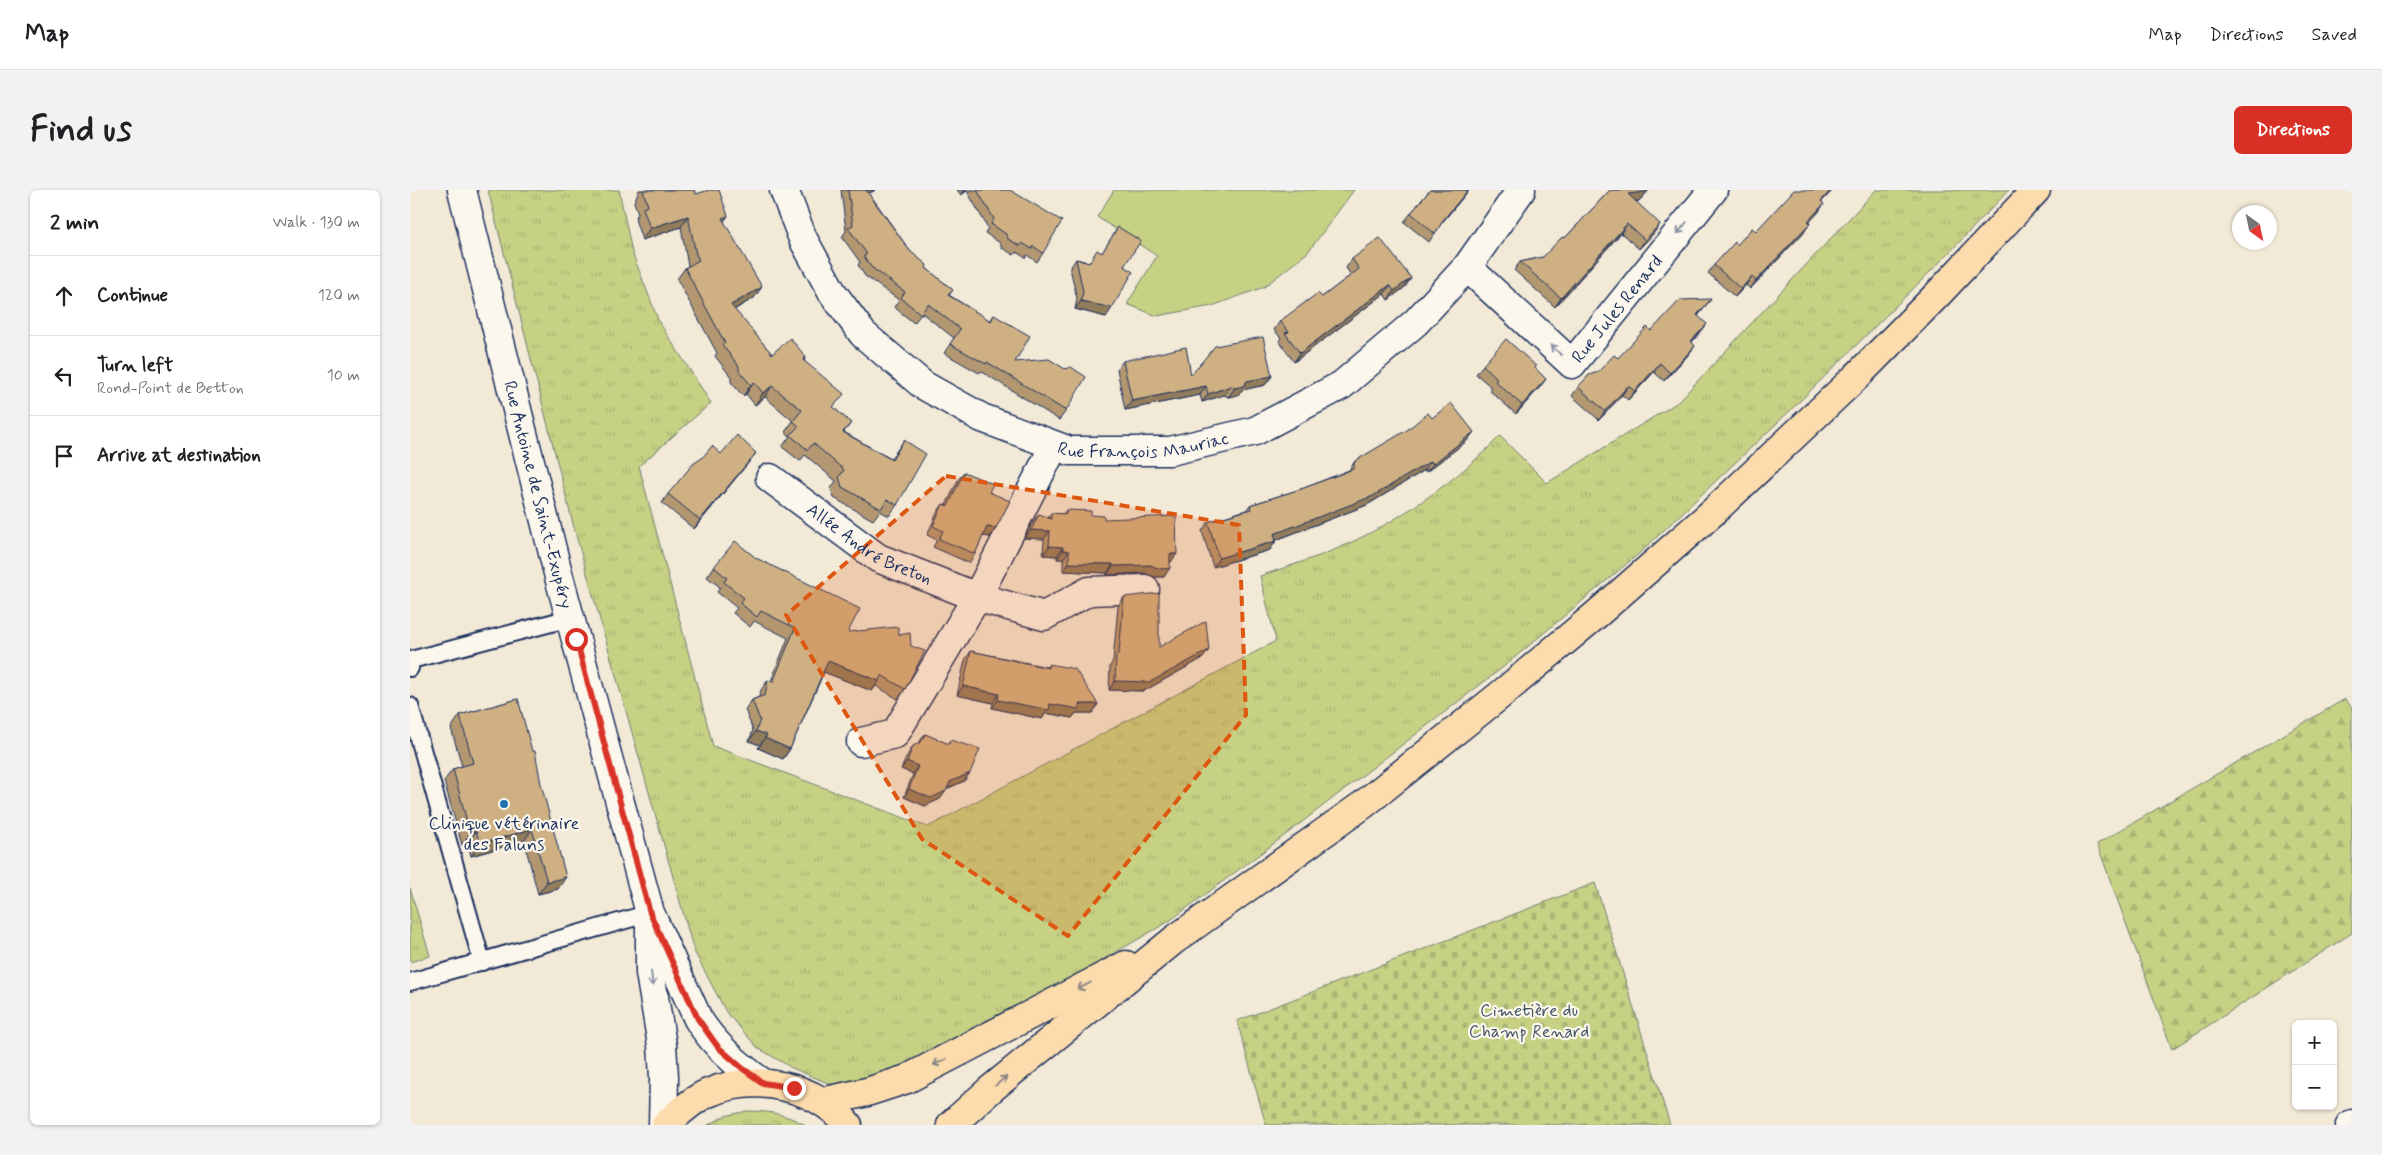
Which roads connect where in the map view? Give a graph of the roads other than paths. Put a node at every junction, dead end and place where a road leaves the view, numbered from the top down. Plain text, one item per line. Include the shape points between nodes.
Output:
1 (462, 190) edge
2 (784, 190) edge
3 (1521, 190) edge
4 (1713, 190) edge
5 (2036, 190) edge
6 (1467, 267) junction
7 (1054, 446) junction
8 (770, 478) dead end
9 (1145, 589) dead end
10 (976, 598) junction
11 (570, 618) junction
12 (410, 668) edge
13 (410, 706) edge
14 (861, 742) dead end
15 (650, 913) junction
16 (1174, 940) junction
17 (482, 962) junction
18 (410, 982) edge
19 (763, 1083) junction
20 (822, 1102) junction
21 (664, 1125) edge
22 (848, 1125) edge
23 (951, 1125) edge

1 - 11 street, Rue Antoine de Saint-Exupéry
2 - 7 street, Rue François Mauriac via 811,254 832,292 863,334 923,385 982,418
3 - 6 street, Rue François Mauriac
4 -> 6 street, Rue Jules Renard via 1572,364
5 - 16 main road via 1856,377 1656,563 1426,756
6 - 7 street, Rue François Mauriac via 1416,322 1342,385 1255,431 1170,450 1070,451
7 - 10 street
8 - 10 street, Allée André Breton via 878,558
9 - 10 street, Allée André Breton via 1089,590 1044,616
10 - 14 street via 895,734
11 - 12 lane via 411,660
11 - 15 street, Rue Antoine de Saint-Exupéry
13 - 17 lane
15 - 17 lane
15 - 19 street, Rue Antoine de Saint-Exupéry via 707,1033 718,1047
15 -> 21 street, Rue Antoine de Saint-Exupéry via 650,973 662,1045
16 -> 20 main road via 907,1078 867,1092
23 -> 16 main road
17 - 18 lane
19 - 20 main road via 794,1088
19 - 21 main road via 735,1085 708,1093 683,1108
20 - 22 main road

